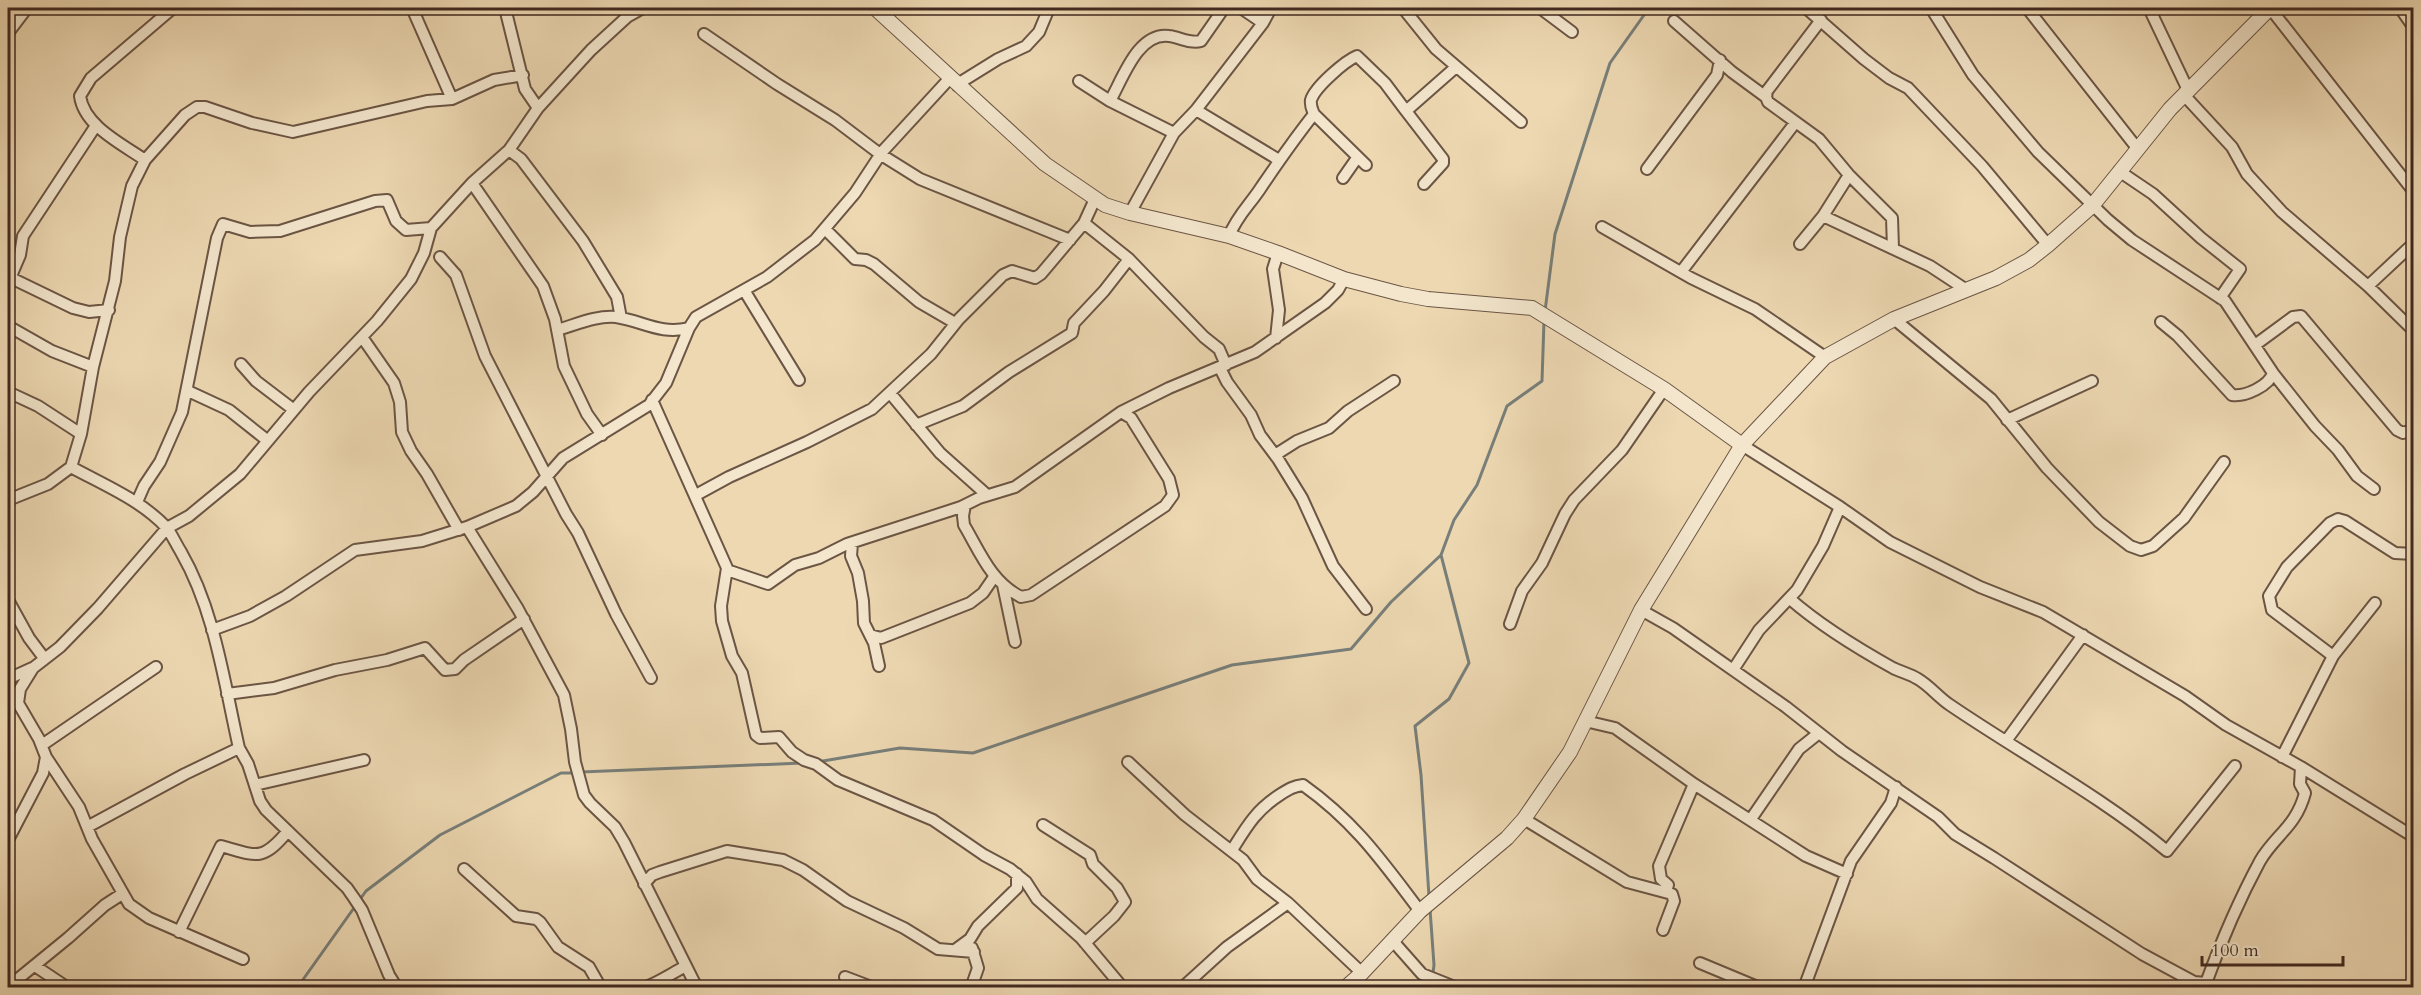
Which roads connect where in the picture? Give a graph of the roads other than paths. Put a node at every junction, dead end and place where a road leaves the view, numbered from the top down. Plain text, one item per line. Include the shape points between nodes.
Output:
1 (27, 8) edge
2 (173, 8) edge
3 (412, 8) edge
4 (505, 8) edge
5 (875, 8) edge
6 (1049, 8) edge
7 (1224, 8) edge
8 (1241, 8) edge
9 (1271, 8) edge
10 (1403, 8) edge
11 (1540, 8) edge
12 (1806, 8) edge
13 (1931, 8) edge
14 (2027, 8) edge
15 (2150, 8) edge
16 (2270, 8) edge
17 (2400, 8) edge
18 (639, 9) edge
19 (1821, 20) junction
20 (1674, 21) dead end
21 (1263, 23) junction
22 (2414, 28) edge
23 (1572, 32) dead end
24 (8, 33) edge
25 (704, 34) dead end
26 (1720, 60) junction
27 (1456, 67) junction
28 (523, 75) junction
29 (1079, 81) dead end
30 (954, 82) junction
31 (2186, 93) junction
32 (1766, 97) junction
33 (452, 99) junction
34 (1110, 101) junction
35 (538, 108) junction
36 (1196, 110) junction
37 (1406, 111) junction
38 (1314, 114) junction
39 (1521, 122) dead end
40 (1796, 123) junction
41 (95, 127) junction
42 (1174, 133) junction
43 (2137, 148) junction
44 (509, 150) junction
45 (880, 154) junction
46 (146, 160) junction
47 (1279, 160) junction
48 (1647, 169) dead end
49 (2119, 171) junction
50 (1849, 175) junction
51 (1343, 178) dead end
52 (472, 183) junction
53 (1424, 184) dead end
54 (2414, 192) edge
55 (1095, 199) junction
56 (2092, 206) junction
57 (1130, 213) junction
58 (1823, 216) junction
59 (1084, 224) junction
60 (1602, 226) dead end
61 (431, 228) junction
62 (825, 229) junction
63 (1229, 237) junction
64 (1070, 240) junction
65 (1800, 244) dead end
66 (2048, 245) junction
67 (1893, 248) junction
68 (2412, 248) edge
69 (1278, 253) junction
70 (440, 257) dead end
71 (1129, 259) junction
72 (1681, 272) junction
73 (1344, 279) junction
74 (8, 280) edge
75 (2368, 286) junction
76 (1965, 289) junction
77 (744, 290) junction
78 (2220, 298) junction
79 (109, 310) junction
80 (621, 318) junction
81 (1894, 319) junction
82 (2161, 322) dead end
83 (955, 323) junction
84 (8, 326) edge
85 (689, 328) junction
86 (557, 330) junction
87 (2414, 331) edge
88 (362, 337) junction
89 (1276, 338) junction
90 (2255, 345) junction
91 (1825, 357) junction
92 (241, 364) dead end
93 (93, 367) junction
94 (1223, 367) junction
95 (2273, 373) junction
96 (799, 380) dead end
97 (1394, 381) dead end
98 (2092, 381) dead end
99 (1664, 389) junction
100 (188, 391) junction
101 (8, 392) edge
102 (890, 393) junction
103 (652, 400) junction
104 (1133, 406) junction
105 (294, 410) junction
106 (1121, 412) junction
107 (1131, 418) junction
108 (2007, 420) junction
109 (916, 426) junction
110 (2414, 429) edge
111 (81, 434) junction
112 (602, 435) junction
113 (268, 441) junction
114 (1742, 445) junction
115 (1275, 455) junction
116 (2223, 462) dead end
117 (71, 467) junction
118 (546, 477) junction
119 (2374, 489) dead end
120 (981, 494) junction
121 (696, 495) junction
122 (8, 500) edge
123 (137, 502) junction
124 (965, 505) junction
125 (1840, 507) junction
126 (167, 528) junction
127 (463, 529) junction
128 (852, 543) junction
129 (2414, 554) edge
130 (727, 570) junction
131 (994, 577) junction
132 (1003, 585) junction
133 (1790, 599) junction
134 (8, 600) edge
135 (2375, 603) dead end
136 (1366, 609) dead end
137 (1641, 610) junction
138 (524, 619) junction
139 (1510, 624) dead end
140 (212, 630) junction
141 (870, 635) junction
142 (2082, 635) junction
143 (1015, 642) dead end
144 (2333, 656) junction
145 (44, 658) junction
146 (879, 666) dead end
147 (156, 667) dead end
148 (33, 668) junction
149 (1733, 670) junction
150 (651, 678) dead end
151 (8, 679) edge
152 (227, 694) junction
153 (1585, 721) junction
154 (1819, 733) junction
155 (2006, 741) junction
156 (42, 746) junction
157 (239, 748) junction
158 (46, 757) junction
159 (2282, 757) junction
160 (364, 760) dead end
161 (1128, 762) dead end
162 (2235, 766) dead end
163 (2301, 767) junction
164 (56, 770) junction
165 (43, 773) junction
166 (1694, 784) junction
167 (255, 785) junction
168 (1896, 787) junction
169 (1524, 819) junction
170 (1751, 819) junction
171 (1043, 825) dead end
172 (89, 826) junction
173 (288, 831) junction
174 (2414, 837) edge
175 (8, 840) edge
176 (1232, 850) junction
177 (464, 869) dead end
178 (1847, 873) junction
179 (1017, 874) junction
180 (644, 884) junction
181 (1017, 888) junction
182 (1030, 888) junction
183 (1666, 891) junction
184 (122, 894) junction
185 (1288, 903) junction
186 (1420, 911) junction
187 (1664, 930) dead end
188 (179, 932) junction
189 (970, 939) junction
190 (1392, 940) junction
191 (1085, 943) junction
192 (955, 950) junction
193 (974, 952) junction
194 (243, 959) dead end
195 (1700, 963) dead end
196 (35, 966) junction
197 (686, 966) junction
198 (1362, 973) junction
199 (845, 977) dead end
200 (8, 987) edge
201 (68, 987) edge
202 (397, 987) edge
203 (601, 987) edge
204 (644, 987) edge
205 (697, 987) edge
206 (874, 987) edge
207 (971, 987) edge
208 (1122, 987) edge
209 (1182, 987) edge
210 (1345, 987) edge
211 (1457, 987) edge
212 (1760, 987) edge
213 (1804, 987) edge

1 - 24 street
2 - 41 street via 81,90 83,108
3 - 33 street
4 - 28 street
5 - 30 street
6 - 30 street via 1039,32 1026,46 961,82
7 - 34 street via 1201,41 1159,36 1148,40
8 - 21 street
9 - 21 street
10 - 27 street via 1436,50
11 - 23 street
12 - 19 street
13 - 56 street via 1972,75
14 - 43 street
15 - 31 street
16 - 31 street
16 - 54 street
17 - 22 street
18 - 35 street via 591,50
19 - 32 street
19 - 66 street via 1877,70 1908,88 1982,166
20 - 26 street
21 - 36 street
25 - 45 street
26 - 32 street
26 - 48 street via 1717,75
27 - 37 street
27 - 39 street
28 - 33 street via 494,80
28 - 35 street via 525,89
29 - 34 street
30 - 45 street
30 - 55 street via 1045,164
31 - 43 street
31 - 75 street via 2232,147 2247,174 2282,212
32 - 40 street
33 - 46 street via 427,101 293,132 197,107 184,115
34 - 42 street
35 - 44 street
36 - 42 street
36 - 47 street
37 - 38 street via 1357,56 1340,66 1313,95 1310,105
37 - 53 street via 1443,159
38 - 47 street
38 - 51 street via 1362,161
40 - 50 street via 1828,147
40 - 72 street
41 - 46 street
41 - 74 street via 22,236 20,255
42 - 57 street
43 - 49 street
44 - 52 street
44 - 80 street via 521,159 583,241 617,297
45 - 62 street
45 - 64 street via 920,179
46 - 79 street via 132,186
47 - 63 street via 1240,213
49 - 56 street
49 - 78 street via 2153,194 2240,269
50 - 58 street
50 - 67 street via 1892,218
52 - 61 street
52 - 86 street via 543,286
55 - 57 street
55 - 59 street
56 - 66 street
56 - 78 street via 2132,240
57 - 63 street
58 - 65 street
58 - 67 street
59 - 64 street
59 - 71 street
60 - 72 street
61 - 88 street via 411,279
61 - 100 street via 406,230 396,221 387,200 280,231 250,232 223,224 196,335
62 - 77 street via 767,277
62 - 83 street via 855,259 874,264 919,302
63 - 69 street
64 - 83 street via 1038,277 1008,271
66 - 76 street via 1996,278
67 - 76 street
68 - 75 street
69 - 73 street
69 - 89 street via 1273,269 1279,310
70 - 118 street via 456,275 485,356
71 - 94 street via 1219,349
71 - 109 street via 1074,323 1072,333 963,406
72 - 91 street via 1755,309
73 - 89 street via 1325,303
73 - 99 street via 1428,299 1532,308
74 - 79 street via 73,308 89,312
75 - 87 street
76 - 81 street
77 - 85 street via 696,317
77 - 96 street
78 - 90 street
79 - 93 street
80 - 85 street via 675,332
80 - 86 street via 598,318
81 - 91 street
81 - 108 street via 1991,399
82 - 95 street via 2232,395 2239,396 2265,384
83 - 102 street via 931,354
84 - 93 street via 52,351
85 - 103 street via 666,383
86 - 112 street via 564,366 587,414
88 - 105 street
88 - 127 street via 394,383 402,432 411,451
89 - 94 street
90 - 95 street
90 - 110 street via 2293,317 2301,316 2397,430 2403,433
91 - 114 street
92 - 105 street via 256,381
93 - 111 street
94 - 104 street
94 - 115 street via 1227,382
95 - 119 street via 2357,476
97 - 115 street via 1329,428
98 - 108 street
99 - 114 street
99 - 139 street via 1622,450 1574,500 1542,563 1522,591
100 - 113 street via 229,410
100 - 123 street via 173,436
101 - 111 street
102 - 109 street
102 - 121 street via 852,421
103 - 112 street
103 - 121 street
104 - 106 street
104 - 107 street
105 - 113 street
106 - 107 street
106 - 120 street via 1026,481
107 - 132 street via 1169,479 1173,495 1170,500 1031,595 1021,597
108 - 116 street via 2099,522 2125,544 2141,550 2153,546 2184,518
109 - 120 street
111 - 117 street
112 - 118 street via 563,458
113 - 126 street via 219,493
114 - 125 street
114 - 137 street
115 - 136 street via 1302,498 1333,566
117 - 122 street via 48,484
117 - 123 street
118 - 127 street via 516,506
118 - 150 street
120 - 124 street
121 - 130 street
123 - 126 street
124 - 128 street
124 - 131 street via 964,525
125 - 133 street via 1824,546
125 - 142 street via 1890,542 1980,587 2043,612
126 - 140 street via 190,567
126 - 145 street via 98,608
127 - 138 street
127 - 140 street via 408,544 355,550 286,596 250,616
128 - 130 street via 795,565 768,584
128 - 141 street via 864,623
129 - 144 street via 2395,553 2338,519 2287,567 2269,596 2272,610
130 - 179 street via 722,621 732,656 742,673 756,735 779,737 792,752 838,780 933,820
131 - 132 street
131 - 141 street via 970,603 881,638
132 - 143 street
133 - 149 street via 1759,630
133 - 155 street via 1840,636 1895,670 1918,679 1948,704
134 - 145 street
135 - 144 street
137 - 149 street
137 - 153 street
138 - 152 street via 455,669 445,670 425,648 274,688
138 - 180 street via 564,695 584,795 615,827
140 - 152 street
141 - 146 street
142 - 155 street
142 - 159 street
144 - 159 street
145 - 148 street
147 - 156 street
148 - 151 street
148 - 156 street via 17,696
149 - 154 street
152 - 157 street
153 - 166 street via 1615,728
153 - 169 street via 1570,752
154 - 168 street
154 - 170 street via 1799,749
155 - 162 street via 2081,788 2167,851
156 - 158 street
157 - 167 street
157 - 172 street
158 - 164 street
158 - 165 street
159 - 163 street
160 - 167 street
161 - 176 street via 1185,815
163 - 168 street via 2300,784 2305,793 2302,806 2261,860 2206,983 2194,982 2142,954 1973,847
163 - 174 street
164 - 165 street
164 - 172 street
165 - 175 street
166 - 170 street
166 - 183 street via 1659,866 1661,879 1668,885
167 - 173 street via 260,801
168 - 178 street via 1891,804 1851,861
169 - 183 street via 1627,882
169 - 186 street
170 - 178 street via 1806,856
171 - 191 street via 1090,855 1125,902
172 - 184 street
173 - 188 street via 273,849 256,856 221,846
173 - 202 street via 351,893
176 - 185 street via 1257,879
176 - 186 street via 1264,804 1303,785 1360,834
177 - 203 street via 516,916 540,922 558,946 589,967
178 - 213 street
179 - 181 street
179 - 182 street
180 - 192 street via 652,875 727,851 783,860 846,901 938,949
180 - 197 street
181 - 182 street
181 - 189 street
182 - 191 street
183 - 187 street via 1674,897
184 - 188 street via 149,918
184 - 196 street
185 - 198 street
185 - 209 street via 1227,947
186 - 190 street
188 - 194 street
189 - 192 street
189 - 193 street
190 - 198 street
190 - 211 street via 1424,975
191 - 208 street
192 - 193 street
193 - 207 street via 978,968
195 - 212 street
196 - 200 street
196 - 201 street
197 - 204 street
197 - 205 street
198 - 210 street
199 - 206 street

